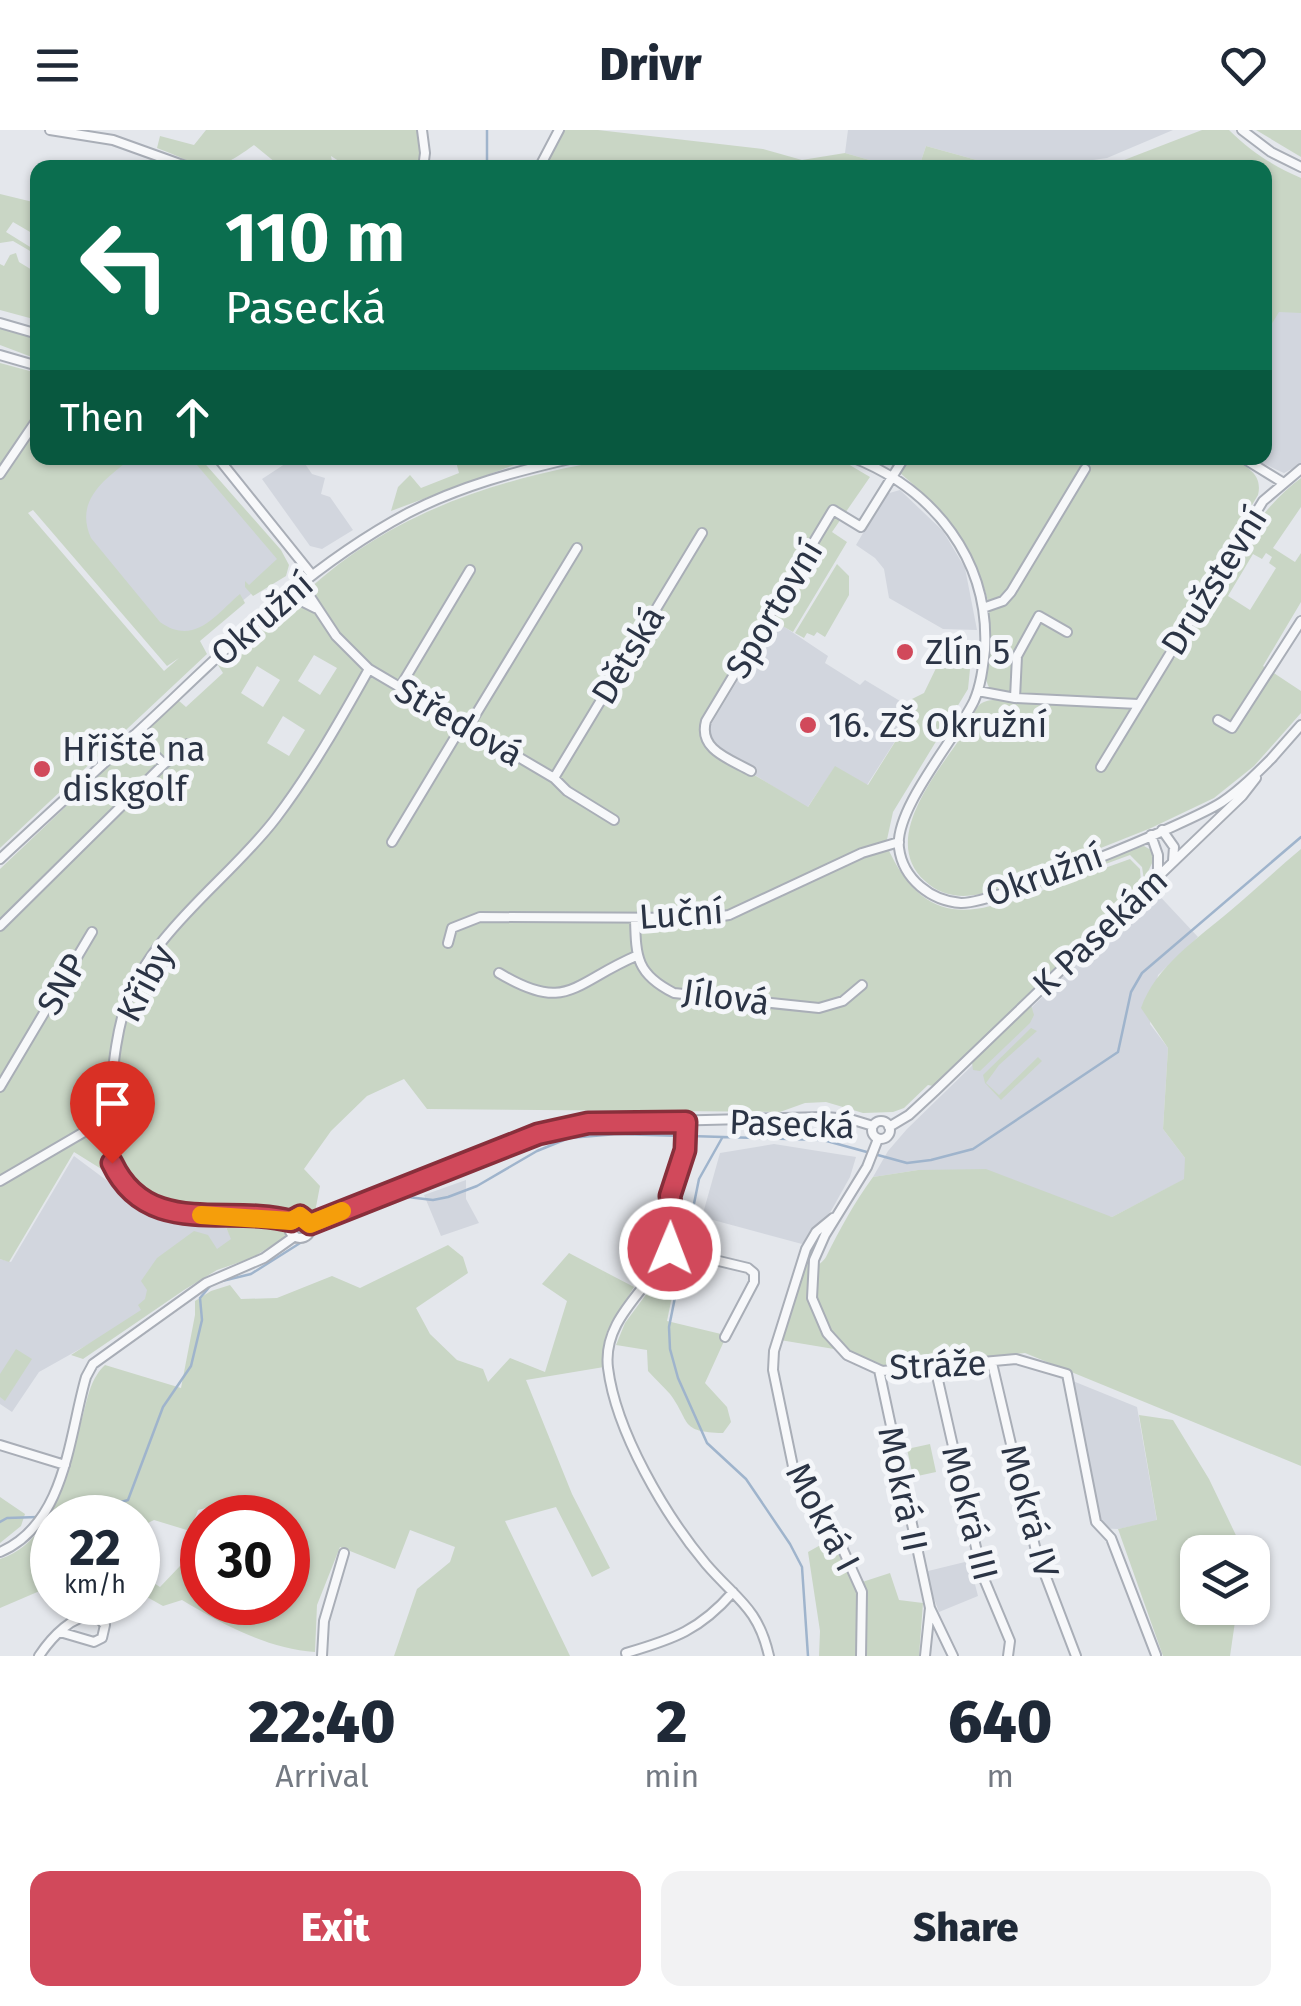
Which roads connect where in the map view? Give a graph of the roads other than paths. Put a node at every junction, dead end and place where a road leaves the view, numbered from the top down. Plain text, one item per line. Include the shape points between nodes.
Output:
1 (50, 130) edge
2 (422, 130) edge
3 (559, 130) edge
4 (1242, 130) edge
5 (169, 160) edge
6 (424, 160) edge
7 (543, 160) edge
8 (1301, 167) edge
9 (0, 323) edge
10 (30, 332) edge
11 (0, 355) edge
12 (30, 364) edge
13 (30, 430) edge
14 (224, 465) edge
15 (547, 465) edge
16 (868, 465) edge
17 (900, 465) edge
18 (1254, 465) edge
19 (1301, 469) edge
20 (1084, 470) dead end
21 (0, 474) edge
22 (893, 477) junction
23 (1282, 482) junction
24 (702, 533) dead end
25 (577, 548) dead end
26 (470, 570) dead end
27 (312, 575) junction
28 (301, 583) junction
29 (282, 598) junction
30 (983, 608) junction
31 (318, 609) junction
32 (1301, 621) edge
33 (1067, 632) dead end
34 (369, 669) junction
35 (400, 687) junction
36 (978, 691) junction
37 (1014, 698) junction
38 (1138, 704) junction
39 (1218, 720) dead end
40 (1301, 725) edge
41 (467, 726) junction
42 (134, 735) junction
43 (188, 744) dead end
44 (1273, 757) junction
45 (164, 764) junction
46 (1101, 768) dead end
47 (751, 771) dead end
48 (554, 778) junction
49 (614, 820) dead end
50 (1162, 830) junction
51 (1152, 835) junction
52 (392, 842) dead end
53 (898, 842) junction
54 (0, 859) edge
55 (1171, 865) junction
56 (1158, 876) junction
57 (636, 918) junction
58 (440, 921) dead end
59 (0, 926) edge
60 (452, 928) junction
61 (92, 932) dead end
62 (448, 943) dead end
63 (636, 956) junction
64 (499, 974) dead end
65 (862, 985) dead end
66 (0, 1088) edge
67 (108, 1118) junction
68 (685, 1126) junction
69 (872, 1126) junction
70 (889, 1127) junction
71 (878, 1138) junction
72 (0, 1181) edge
73 (836, 1215) junction
74 (291, 1221) junction
75 (310, 1224) junction
76 (295, 1236) junction
77 (670, 1249) junction
78 (725, 1337) dead end
79 (992, 1363) junction
80 (935, 1367) junction
81 (879, 1370) junction
82 (0, 1445) edge
83 (65, 1466) junction
84 (0, 1552) edge
85 (344, 1553) dead end
86 (733, 1592) junction
87 (930, 1608) junction
88 (60, 1632) junction
89 (1156, 1655) edge
90 (39, 1656) edge
91 (322, 1656) edge
92 (627, 1656) edge
93 (769, 1656) edge
94 (861, 1656) edge
95 (925, 1656) edge
96 (953, 1656) edge
97 (1008, 1656) edge
98 (1076, 1656) edge

1 - 5 street via 113,140
2 - 6 street
3 - 7 street
4 - 8 street
9 - 10 street
11 - 12 street
13 - 21 street
14 - 27 street
15 - 27 street, Okružní via 433,501
16 - 22 street
17 - 22 street
18 - 23 street
19 - 23 street, Družstevní
20 - 30 street via 1011,592
22 - 30 street via 954,532
22 - 47 street, Sportovní via 861,527 833,510 706,721 712,749
23 - 38 street, Družstevní via 1262,500
24 - 48 street, Dětská
25 - 41 street
26 - 35 street
27 - 28 street, Okružní
28 - 29 street, Okružní
28 - 31 street, Středová
29 - 31 street
29 - 42 street, Okružní
30 - 36 street
31 - 34 street, Středová
32 - 39 street via 1232,728
33 - 37 street via 1040,616 1017,656
34 - 35 street, Středová
34 - 67 street, Křiby via 262,836 147,963 126,1004
35 - 41 street, Středová
36 - 37 street
36 - 53 street via 908,808
37 - 38 street
38 - 46 street, Družstevní
40 - 44 street, K Pasekám
41 - 48 street, Středová
41 - 52 street
42 - 45 street
42 - 54 street, Okružní
43 - 45 street
44 - 50 street, Okružní via 1222,802
44 - 55 street, K Pasekám
45 - 59 street
48 - 49 street, Středová
50 - 51 street, Okružní
50 - 55 street via 1174,847
51 - 53 street, Okružní via 963,903 919,886
51 - 56 street
53 - 57 street, Luční via 862,852 729,915
55 - 56 street, K Pasekám
56 - 70 street, K Pasekám via 936,1090
57 - 60 street, Luční via 480,917
57 - 63 street, Jílová
58 - 60 street
60 - 62 street
61 - 66 street, SNP
63 - 64 street via 555,995 532,992
63 - 65 street, Jílová via 657,983 684,996 818,1008 843,1001
67 - 72 street
67 - 74 street, Křiby via 112,1163 142,1200 194,1215
68 - 69 street, Pasecká via 825,1117
68 - 75 street, Pasecká via 588,1123 538,1134
68 - 77 street via 684,1156 672,1186
69 - 70 street via 882,1121
69 - 71 street
70 - 71 street via 888,1136
71 - 73 street
73 - 81 street, Stráže via 814,1260 815,1310 840,1348
73 - 94 street, Mokrá I via 806,1249 773,1370 794,1476 831,1523 862,1592
74 - 75 street via 303,1216
74 - 76 street
75 - 76 street, Pasecká via 308,1234
76 - 83 street, Pasecká via 264,1258 218,1276 96,1361 82,1389
77 - 78 street via 754,1272
77 - 86 street via 619,1320 607,1364 625,1430 662,1499
79 - 80 street, Stráže
79 - 89 street, Stráže via 1023,1360 1067,1374 1096,1522 1111,1538
79 - 98 street, Mokrá IV via 1036,1550
80 - 81 street, Stráže
80 - 97 street, Mokrá III via 982,1574 1010,1641
81 - 87 street, Mokrá II
82 - 83 street
83 - 84 street, Pasecká via 39,1518
85 - 91 street via 324,1621
86 - 92 street via 710,1618
86 - 93 street via 755,1614
87 - 95 street, Mokrá II
87 - 96 street, Mokrá II
88 - 88 street via 90,1614 105,1625 94,1642
88 - 90 street

